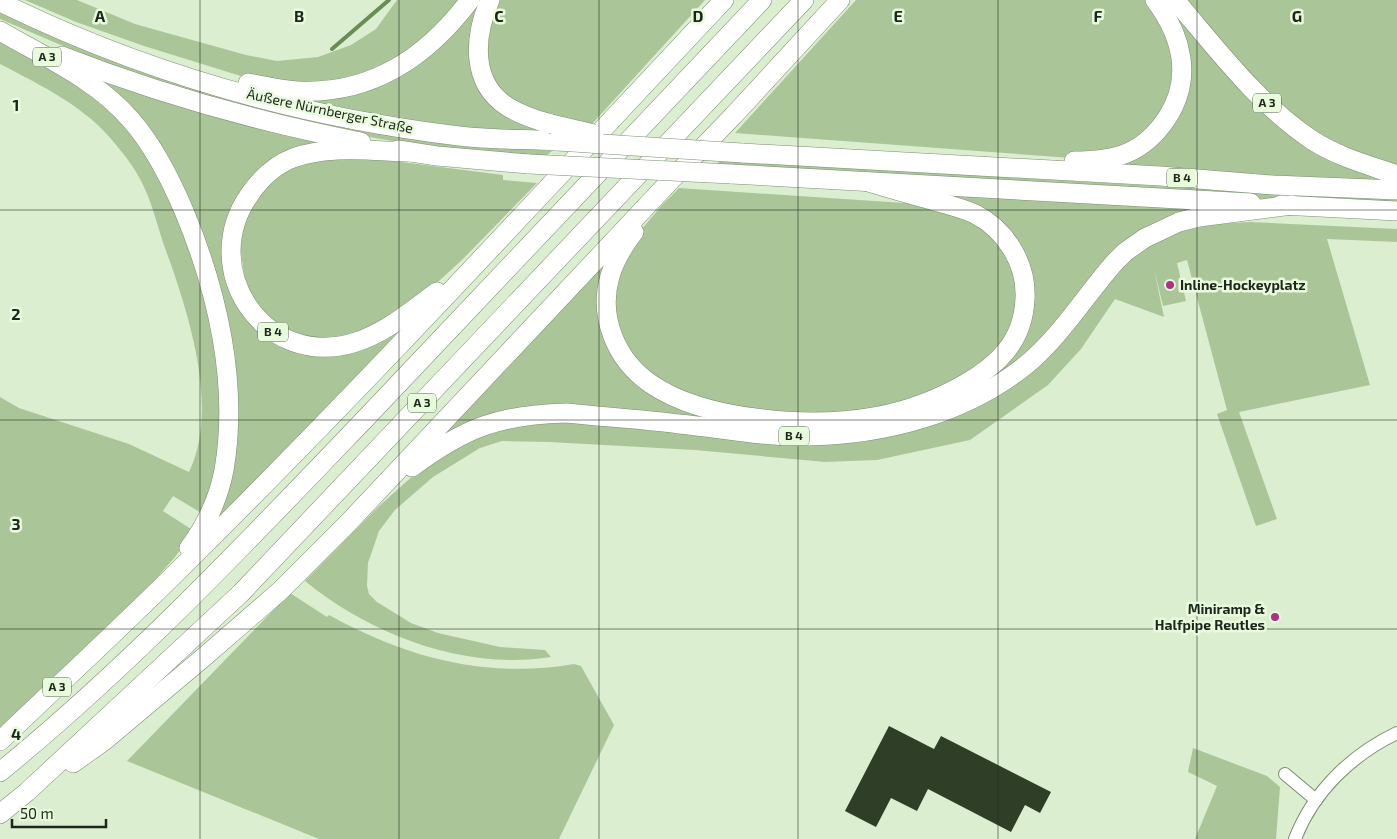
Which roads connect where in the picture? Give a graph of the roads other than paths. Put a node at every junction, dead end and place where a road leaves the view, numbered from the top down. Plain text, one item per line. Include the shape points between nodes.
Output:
1 (470, 0) edge
2 (490, 0) edge
3 (712, 0) edge
4 (724, 0) edge
5 (762, 0) edge
6 (804, 0) edge
7 (1155, 0) edge
8 (1175, 0) edge
9 (0, 2) edge
10 (838, 3) edge
11 (0, 30) edge
12 (673, 53) junction
13 (146, 62) junction
14 (554, 132) junction
15 (410, 152) junction
16 (966, 167) junction
17 (1397, 175) edge
18 (671, 180) junction
19 (868, 182) junction
20 (1397, 190) edge
21 (1292, 205) junction
22 (1397, 211) edge
23 (483, 256) junction
24 (349, 522) junction
25 (113, 633) junction
26 (1397, 733) edge
27 (0, 741) edge
28 (0, 772) edge
29 (1285, 774) dead end
30 (27, 792) junction
31 (1316, 800) junction
32 (0, 814) edge
33 (1294, 839) edge

1 - 13 highway, B 4 via 444,31 404,65 375,78 337,88 285,90
2 - 14 highway via 478,41 478,59 484,77 493,93 507,106 536,119
3 - 12 highway
4 - 12 highway
5 - 28 highway, A 3 via 211,580 62,720
6 - 30 highway, A 3 via 241,593
7 - 16 highway, B 4 via 1175,34 1183,71 1172,110 1151,137 1129,152 1104,160
8 - 17 highway, A 3 via 1244,79 1288,122 1342,156
9 - 13 highway, Äußere Nürnberger Straße / B 4 via 82,39
10 - 18 highway
11 - 15 highway, Äußere Nürnberger Straße / B 4 via 89,66 200,103 295,128
11 - 25 highway, A 3 via 93,86 138,127 157,155 193,232 218,316 225,361 228,439 224,471 215,500 202,530 190,547
12 - 23 highway
13 - 14 highway, Äußere Nürnberger Straße / B 4 via 206,83 284,104 399,128 461,136
14 - 16 highway, B 4, bridge via 659,147
15 - 19 highway, Äußere Nürnberger Straße / B 4, bridge via 529,164
15 - 23 highway, B 4 via 319,152 292,159 263,178 239,212 231,247 236,284 252,313 285,339 316,347 352,343 403,317
16 - 20 highway, B 4
18 - 19 highway via 625,244 610,275 607,297 609,326 623,356 653,386 688,402 756,418 824,421 874,417 912,407 954,390 985,372 1007,350 1015,339 1023,315 1026,297 1020,263 1008,242 990,224 965,210
18 - 24 highway
19 - 21 highway, B 4
21 - 22 highway, B 4
21 - 24 highway, B 4 via 1199,217 1179,222 1145,238 1115,262 1059,331 1027,364 990,389 930,416 871,431 806,436 566,414 513,417 478,428 437,449
23 - 25 highway, A 3 via 276,473
24 - 30 highway via 280,591 134,716 70,765
25 - 27 highway, A 3
26 - 31 street via 1353,761
29 - 31 street
30 - 32 highway, A 3
31 - 33 street

